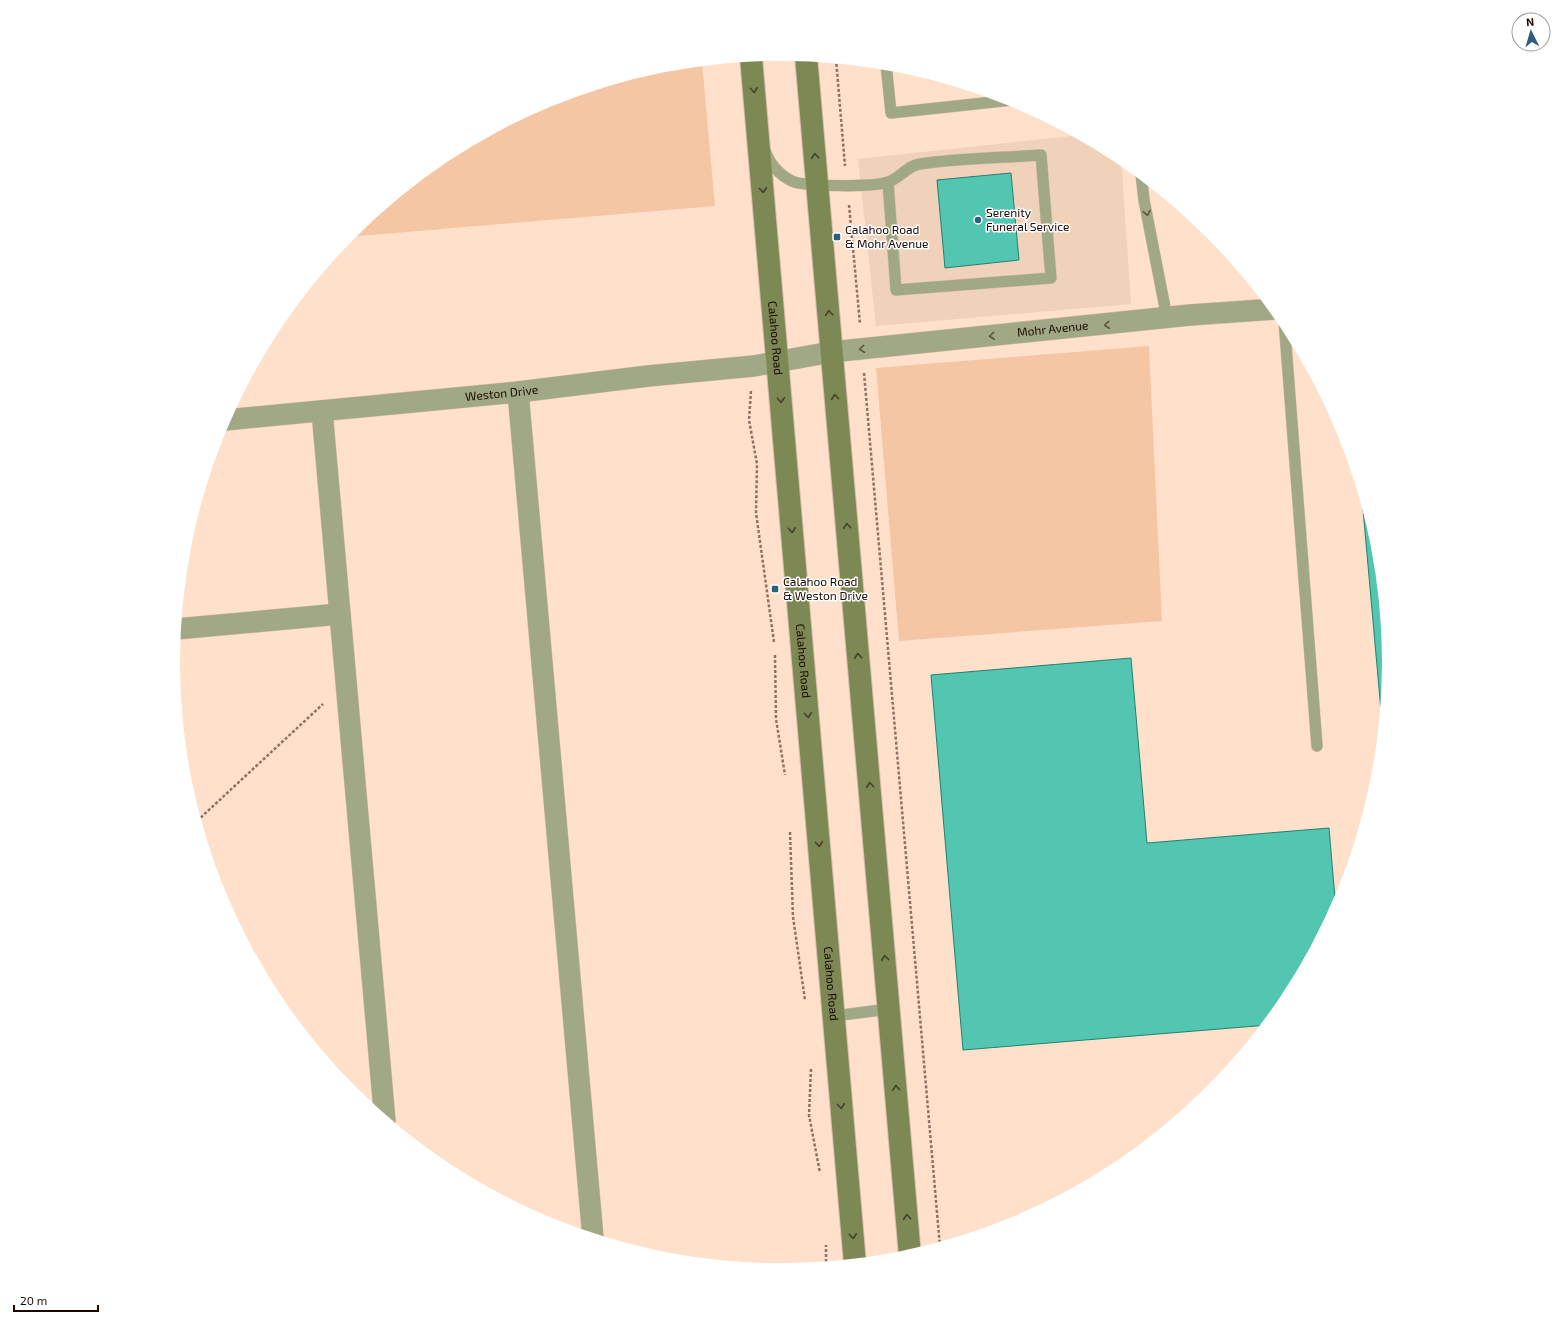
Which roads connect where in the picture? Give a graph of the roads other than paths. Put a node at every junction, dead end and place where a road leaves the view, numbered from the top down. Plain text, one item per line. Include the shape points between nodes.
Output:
1 (751, 62) edge
2 (806, 62) edge
3 (887, 71) edge
4 (997, 101) edge
5 (757, 123) junction
6 (1142, 181) edge
7 (888, 182) junction
8 (817, 185) junction
9 (1269, 310) edge
10 (1166, 318) junction
11 (1285, 333) edge
12 (831, 352) junction
13 (778, 361) junction
14 (518, 392) junction
15 (322, 411) junction
16 (232, 419) edge
17 (340, 614) junction
18 (181, 629) edge
19 (1317, 746) dead end
20 (889, 1009) junction
21 (834, 1016) junction
22 (384, 1114) edge
23 (593, 1233) edge
24 (909, 1250) edge
25 (855, 1260) edge

1 -> 5 main road, Calahoo Road
8 -> 2 main road
3 - 4 lane via 891,112
5 - 8 lane via 768,158 779,173 793,182
5 -> 13 main road, Calahoo Road
6 -> 10 lane
7 - 7 lane via 896,290 1052,278 1041,155 917,164
7 - 8 lane via 847,186
12 -> 8 main road
9 - 10 street, Mohr Avenue
10 -> 12 street, Mohr Avenue
11 - 19 lane
12 - 13 street, Mohr Avenue
20 -> 12 main road
13 - 14 street, Weston Drive via 754,366
13 -> 21 main road, Calahoo Road
14 - 15 street, Weston Drive
14 - 23 street
15 - 16 street, Weston Drive
15 - 17 street
17 - 18 street
17 - 22 street
20 - 21 lane
24 -> 20 main road
21 -> 25 main road, Calahoo Road

